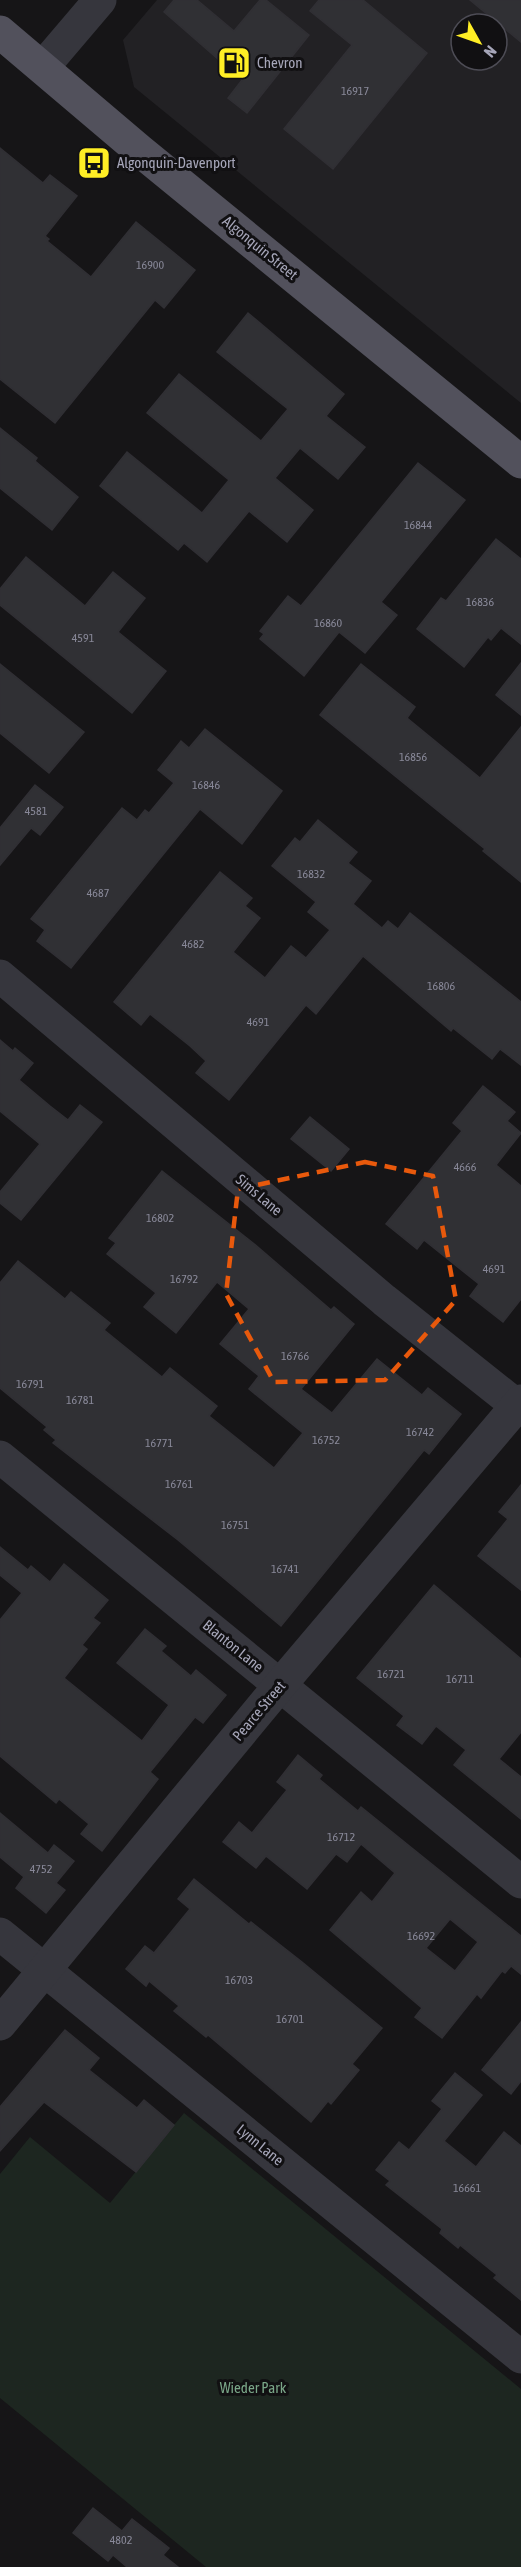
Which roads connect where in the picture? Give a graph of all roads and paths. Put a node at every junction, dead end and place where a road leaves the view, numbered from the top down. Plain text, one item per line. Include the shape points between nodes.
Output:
1 (100, 0) edge
2 (0, 32) edge
3 (43, 67) junction
4 (521, 462) edge
5 (0, 976) edge
6 (520, 1405) edge
7 (0, 1457) edge
8 (281, 1684) junction
9 (521, 1882) edge
10 (0, 1934) edge
11 (44, 1970) junction
12 (0, 2024) edge
13 (521, 2356) edge

1 - 3 street
2 - 3 main road, Algonquin Street
3 - 4 main road, Algonquin Street
5 - 6 street, Sims Lane via 375,1292
6 - 8 street, Pearce Street
7 - 8 street, Blanton Lane
8 - 9 street, Blanton Lane
8 - 11 street, Pearce Street
10 - 11 street, Lynn Lane
11 - 12 street, Pearce Street
11 - 13 street, Lynn Lane

